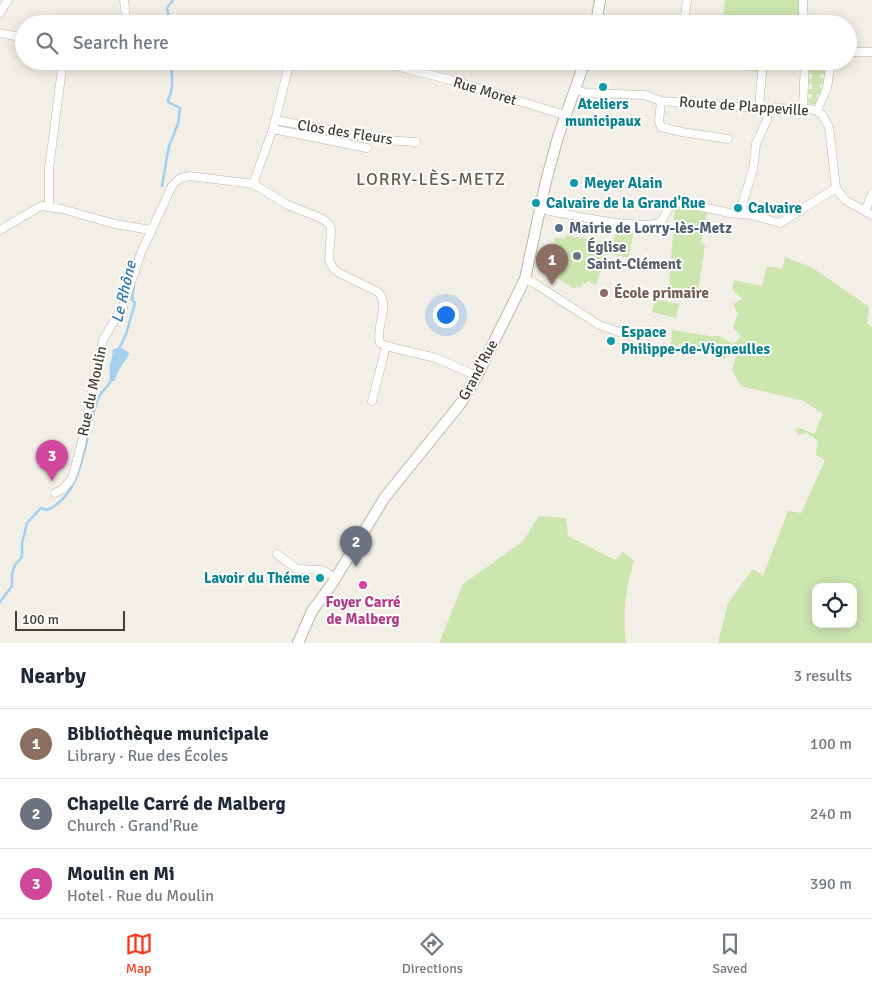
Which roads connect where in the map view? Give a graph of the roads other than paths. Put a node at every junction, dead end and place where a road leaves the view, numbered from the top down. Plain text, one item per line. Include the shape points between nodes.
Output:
1 (8, 0) edge
2 (124, 0) edge
3 (600, 0) edge
4 (687, 0) edge
5 (803, 0) edge
6 (0, 13) edge
7 (126, 15) edge
8 (598, 15) edge
9 (686, 15) edge
10 (803, 15) edge
11 (0, 33) edge
12 (15, 36) edge
13 (857, 52) edge
14 (872, 52) edge
15 (62, 70) edge
16 (288, 70) edge
17 (412, 70) edge
18 (581, 70) edge
19 (762, 70) edge
20 (804, 70) edge
21 (830, 70) edge
22 (575, 89) junction
23 (661, 101) junction
24 (759, 108) junction
25 (768, 108) junction
26 (803, 108) junction
27 (817, 111) junction
28 (565, 115) junction
29 (275, 120) junction
30 (272, 129) junction
31 (728, 139) dead end
32 (416, 142) dead end
33 (367, 148) dead end
34 (253, 184) junction
35 (836, 188) junction
36 (872, 194) edge
37 (48, 207) junction
38 (539, 209) junction
39 (743, 213) junction
40 (869, 213) edge
41 (0, 230) edge
42 (151, 230) junction
43 (525, 278) junction
44 (634, 337) dead end
45 (386, 346) junction
46 (477, 376) junction
47 (372, 401) dead end
48 (55, 493) dead end
49 (277, 554) dead end
50 (336, 578) junction
51 (298, 643) edge

1 - 6 street
2 - 7 street
3 - 8 street
4 - 9 street
5 - 10 street
11 - 12 street
13 - 14 street
15 - 37 street via 49,168
16 - 29 street
17 - 28 street, Rue Moret
18 - 22 street, Grand'Rue
19 - 24 street
20 - 26 street
21 - 27 street via 828,88
22 - 23 street, Route de Plappeville via 586,93 644,95
22 - 28 street, Grand'Rue
23 - 24 street, Route de Plappeville
23 - 31 street via 659,121 662,127
24 - 25 street, Route de Plappeville
25 - 26 street, Route de Plappeville
25 - 39 street via 767,120 756,144
26 - 27 street, Route de Plappeville
27 - 35 street, Route de Plappeville via 829,127
28 - 38 street, Grand'Rue
29 - 30 street
29 - 32 street, Clos des Fleurs via 384,140
30 - 33 street
30 - 34 street
34 - 42 street, Rue du Moulin via 190,176 180,178 172,186
34 - 45 street via 329,224 329,260 333,268 383,297 378,337
35 - 39 street via 780,223
35 - 40 street via 845,200
36 - 40 street
37 - 41 street via 40,206
37 - 42 street
38 - 39 street via 653,226 665,219 670,206 678,202
38 - 43 street, Grand'Rue
42 - 48 street, Rue du Moulin via 123,306 103,340 74,472 66,485
43 - 44 street via 599,325
43 - 46 street, Grand'Rue
45 - 46 street via 436,358
45 - 47 street
46 - 50 street, Grand'Rue via 461,404 385,497
49 - 50 street via 297,570 322,570
50 - 51 street, Grand'Rue via 308,618

